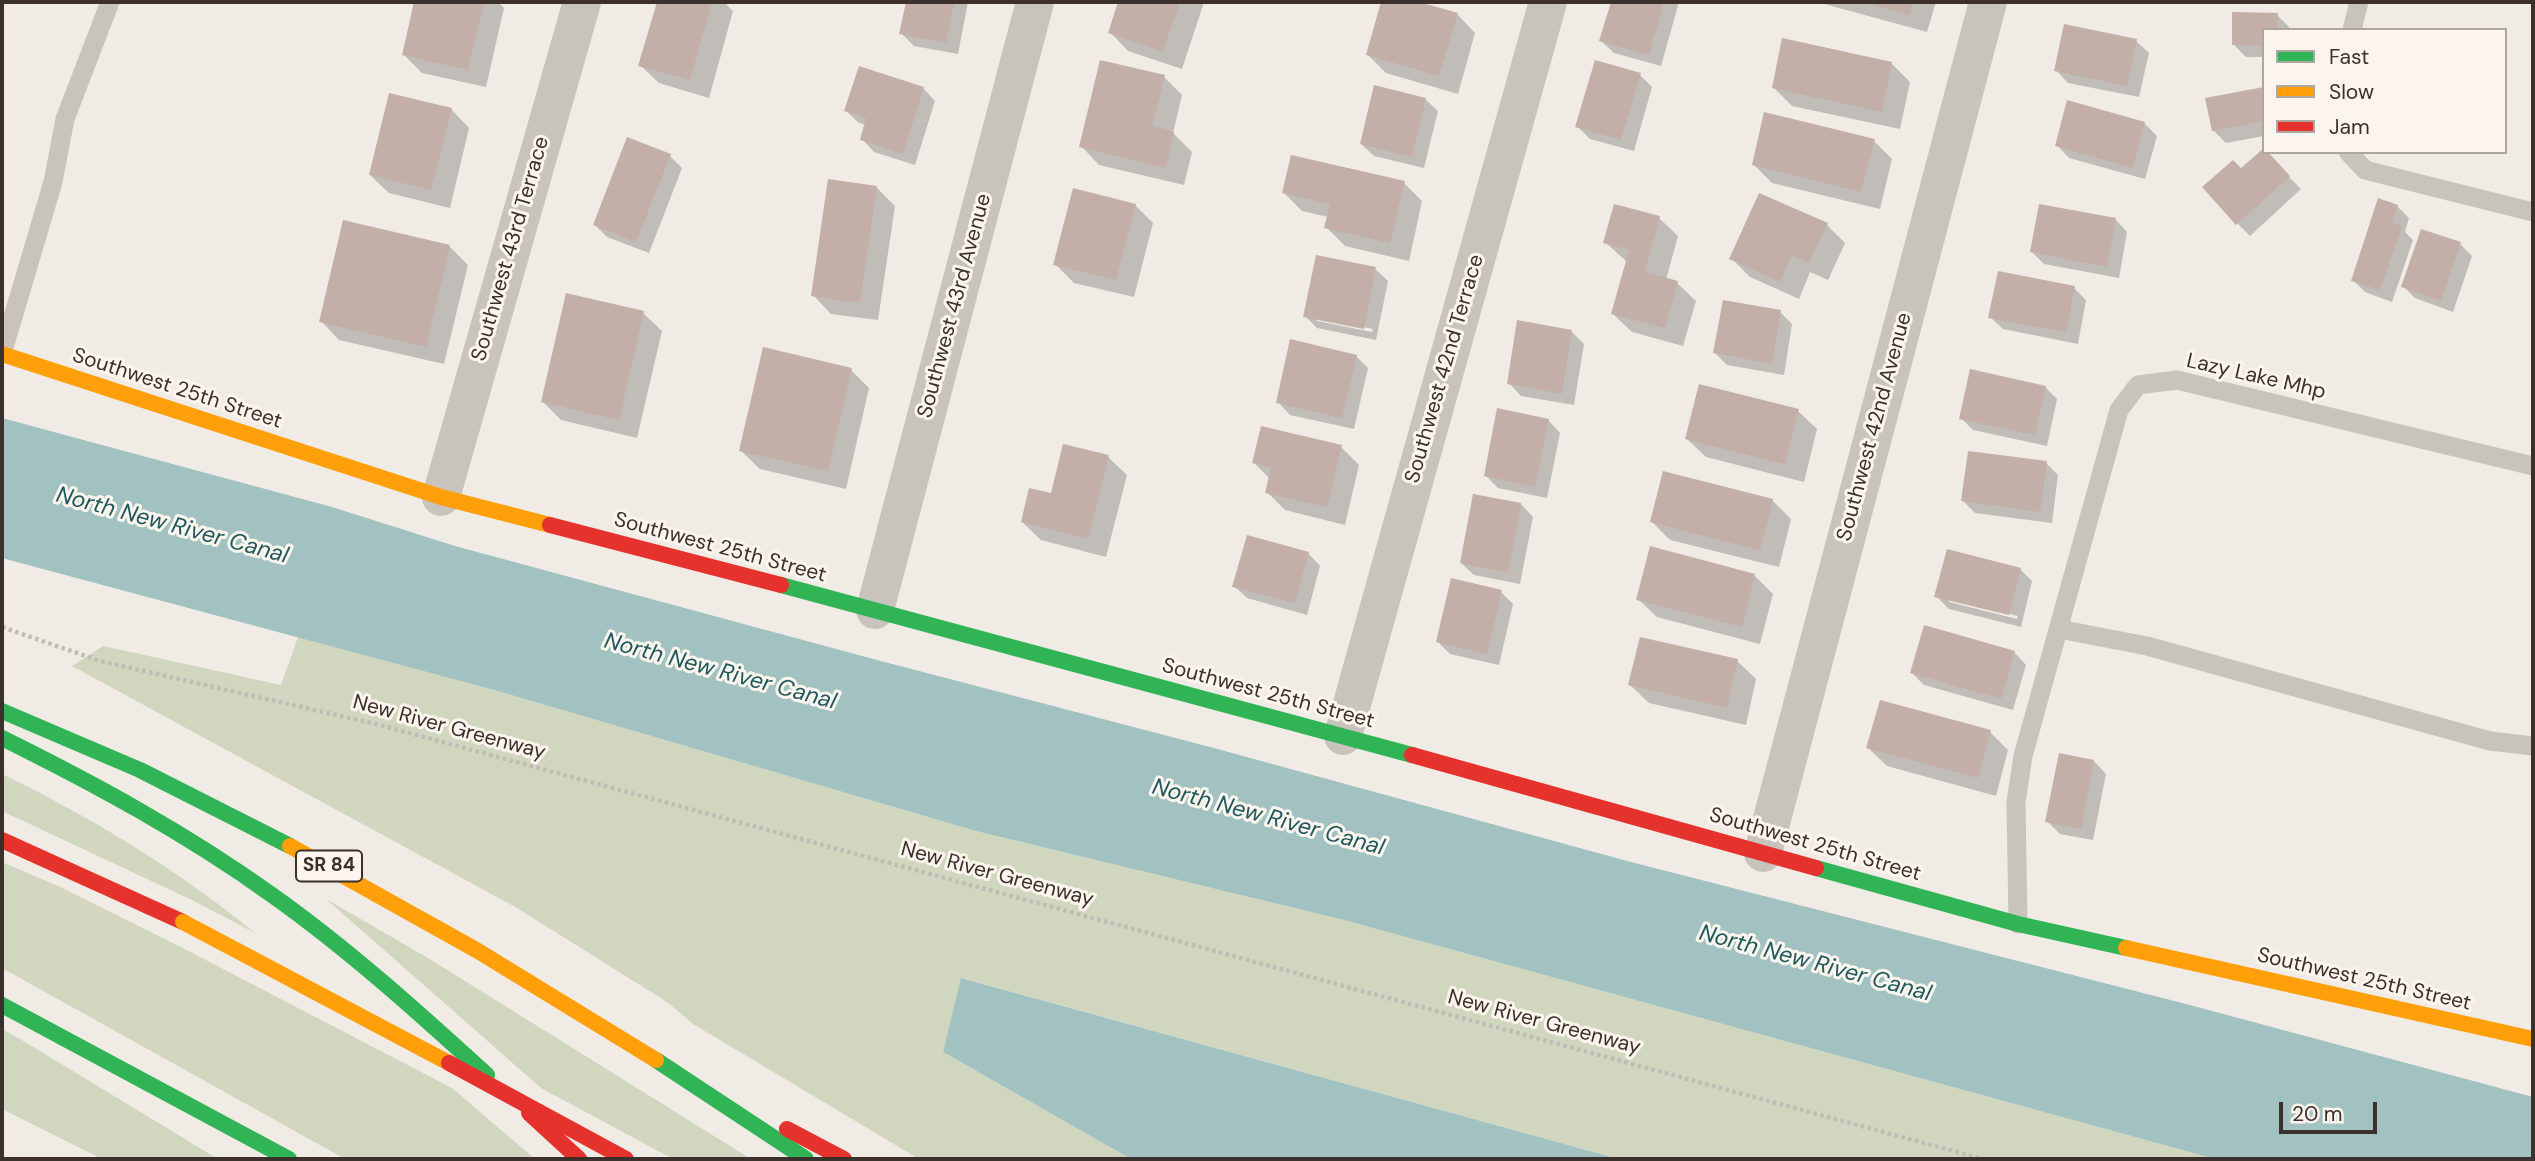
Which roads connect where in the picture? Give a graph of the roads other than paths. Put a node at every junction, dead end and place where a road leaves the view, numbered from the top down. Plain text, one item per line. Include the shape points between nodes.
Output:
1 (110, 2) edge
2 (582, 2) edge
3 (1035, 2) edge
4 (1548, 2) edge
5 (1987, 2) edge
6 (2359, 2) edge
7 (2352, 28) edge
8 (2350, 154) edge
9 (2533, 212) edge
10 (2, 354) edge
11 (2533, 466) edge
12 (441, 498) junction
13 (875, 610) junction
14 (2059, 629) junction
15 (2, 711) edge
16 (1343, 736) junction
17 (2, 738) edge
18 (2533, 746) edge
19 (2, 841) edge
20 (1763, 853) junction
21 (2018, 924) junction
22 (2, 1005) edge
23 (2533, 1039) edge
24 (77, 1046) junction
25 (640, 1051) junction
26 (228, 1144) dead end
27 (289, 1159) edge
28 (579, 1159) edge
29 (626, 1159) edge
30 (806, 1159) edge
31 (844, 1159) edge

1 - 10 lane via 65,119 52,182
2 - 12 street, Southwest 43rd Terrace
3 - 13 street, Southwest 43rd Avenue
4 - 16 street, Southwest 42nd Terrace
5 - 20 street, Southwest 42nd Avenue
6 - 7 lane
8 - 9 lane via 2365,170
10 - 12 main road, Southwest 25th Street
11 - 14 lane, Lazy Lake Mhp via 2177,380 2138,385 2119,410
12 - 13 main road, Southwest 25th Street
13 - 16 main road, Southwest 25th Street
14 - 18 lane via 2147,646 2490,741
14 - 21 lane, Lazy Lake Mhp via 2023,755 2016,802
15 - 25 main road, SR 84 via 194,796 336,870
16 - 20 main road, Southwest 25th Street
17 - 28 main road via 160,822 243,874 408,1003
19 - 29 main road, bridge via 183,922
20 - 21 main road, Southwest 25th Street
21 - 23 main road, Southwest 25th Street
22 - 24 main road
24 - 26 main road
24 - 27 main road
25 - 30 main road, SR 84
25 - 31 main road

